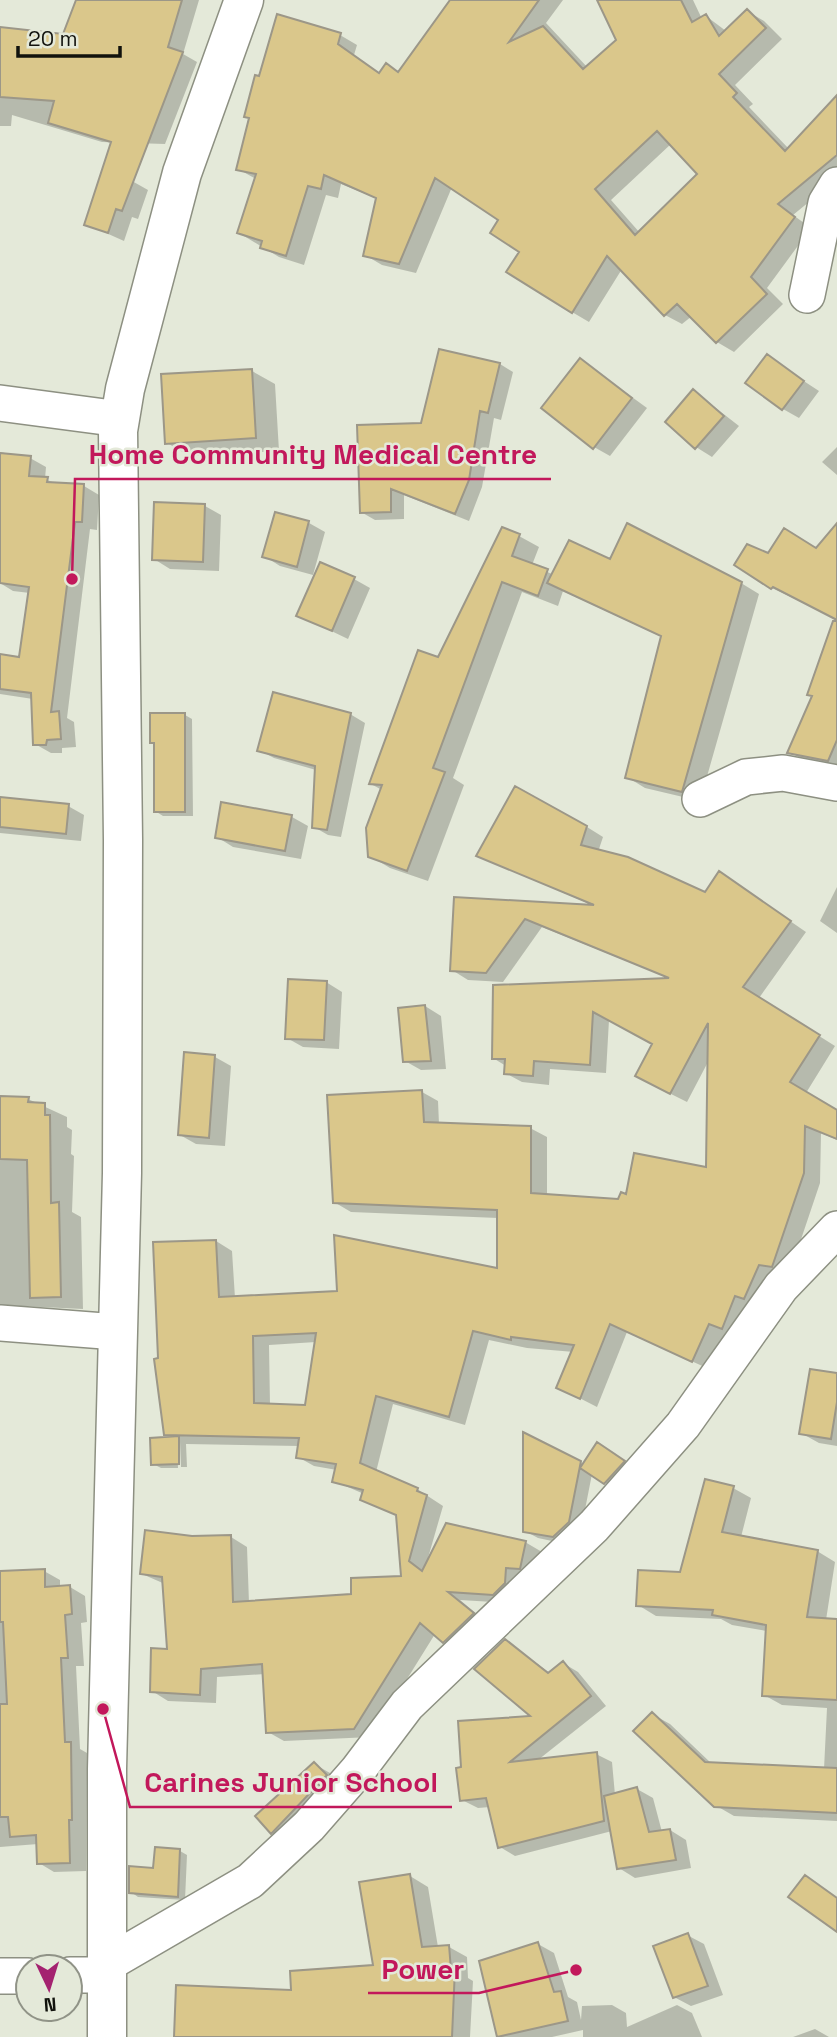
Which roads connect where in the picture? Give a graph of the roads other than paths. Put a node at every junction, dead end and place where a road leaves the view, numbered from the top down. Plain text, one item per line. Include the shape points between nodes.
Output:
1 (244, 0) edge
2 (837, 185) edge
3 (807, 295) dead end
4 (0, 402) edge
5 (120, 419) junction
6 (837, 783) edge
7 (700, 799) dead end
8 (832, 1242) edge
9 (0, 1323) edge
10 (117, 1332) junction
11 (95, 1971) edge
12 (107, 2037) edge

1 - 5 street via 183,173
2 - 3 street via 826,203
4 - 5 street
5 - 10 street via 123,868
6 - 7 street via 771,774 746,777
8 - 11 street via 781,1287 712,1385 594,1526 407,1705 309,1826 250,1881
9 - 10 street
10 - 11 street via 107,1769
11 - 12 street

